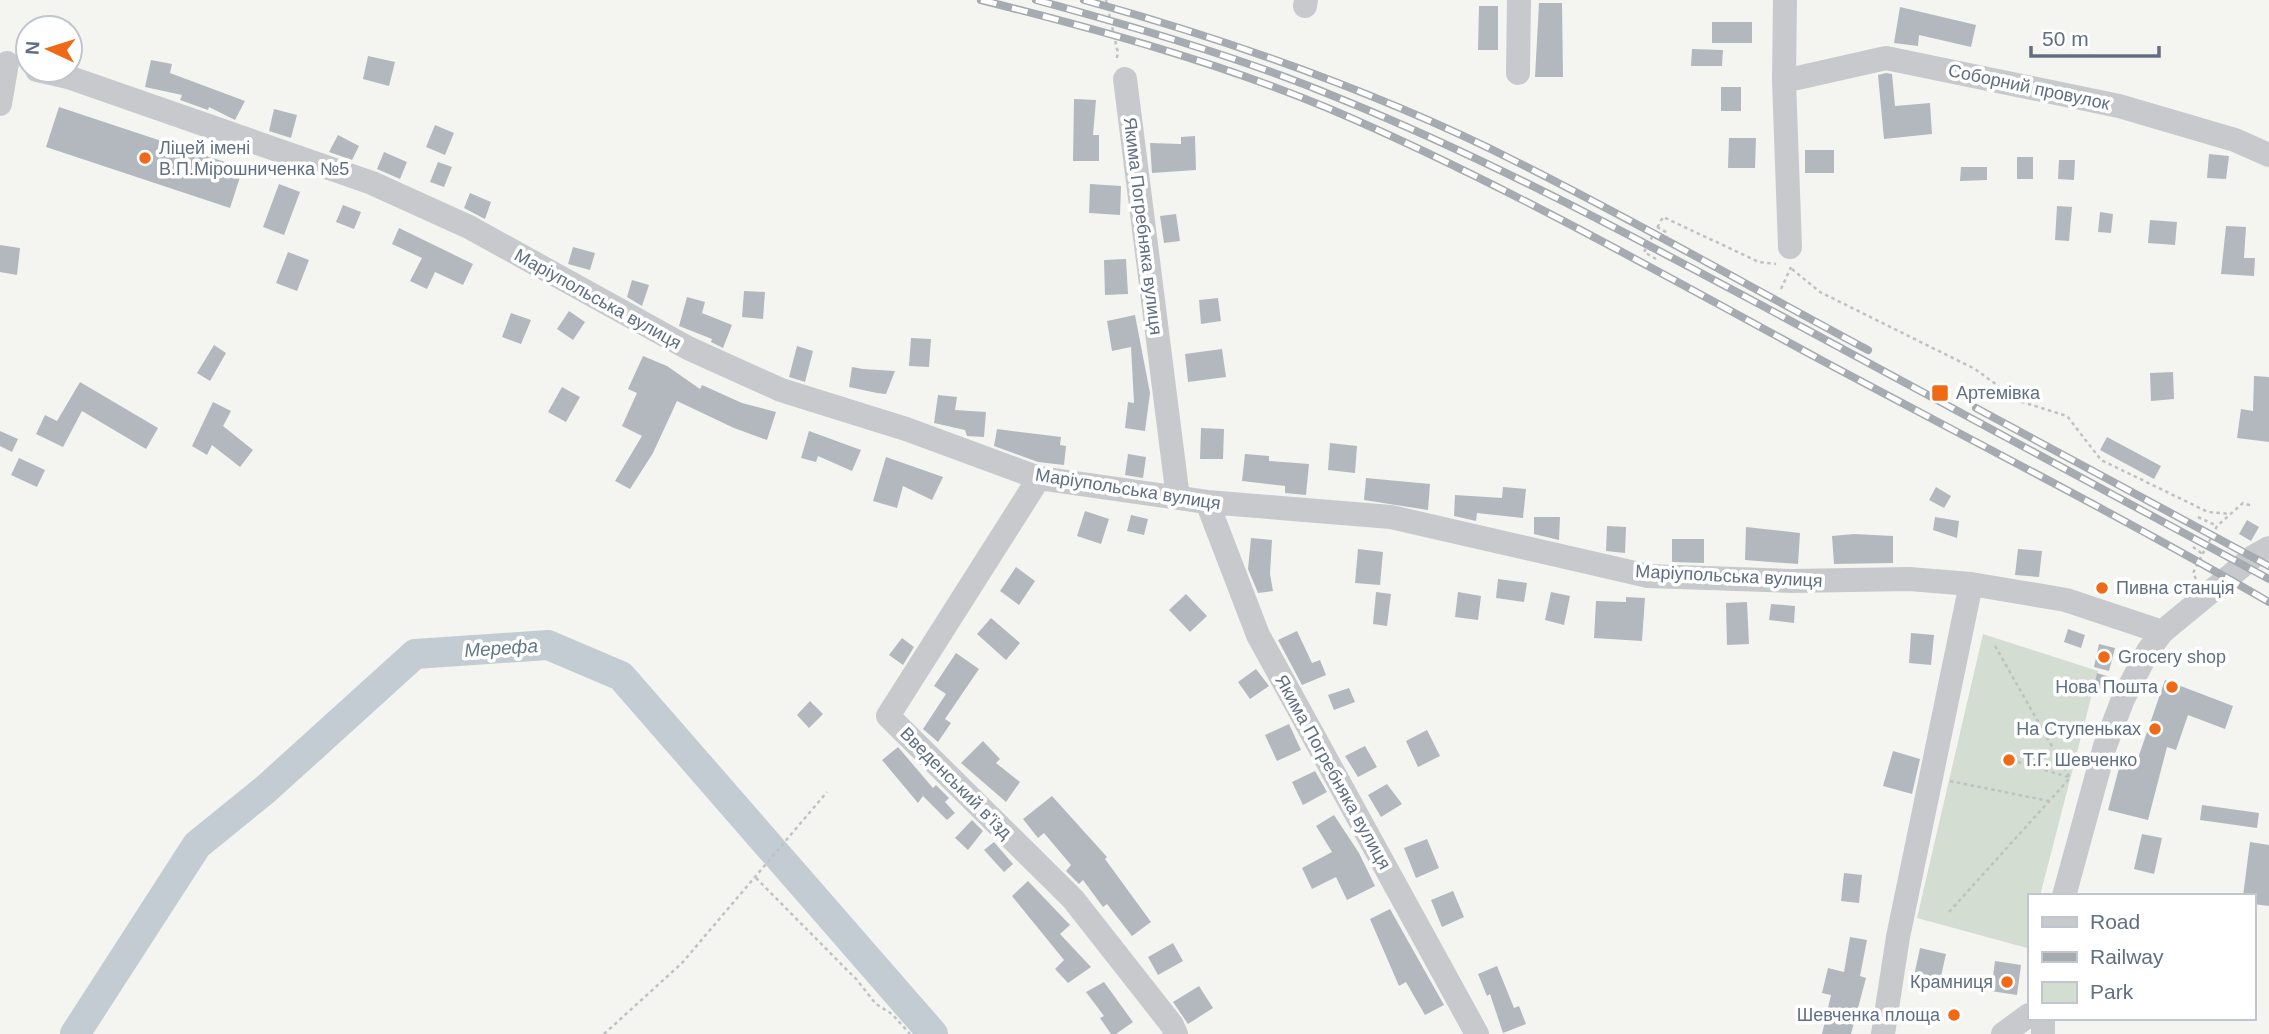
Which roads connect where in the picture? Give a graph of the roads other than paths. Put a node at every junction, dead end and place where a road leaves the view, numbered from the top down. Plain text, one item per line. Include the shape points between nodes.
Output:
1 (1519, 0) edge
2 (1785, 0) edge
3 (12, 64) edge
4 (1518, 73) dead end
5 (1125, 79) road end
6 (1784, 81) junction
7 (84, 83) edge
8 (0, 104) edge
9 (2269, 155) edge
10 (1790, 247) dead end
11 (1039, 478) junction
12 (1178, 498) junction
13 (1207, 502) junction
14 (2269, 548) edge
15 (1970, 584) junction
16 (2162, 632) junction
17 (2065, 894) edge
18 (2028, 1016) edge
19 (1176, 1034) edge
20 (1477, 1034) edge
21 (1883, 1034) edge
22 (2003, 1034) edge

1 - 4 street
2 - 6 street
3 - 8 street
5 - 12 street, Якима Погребняка вулиця
6 - 9 street, Соборний провулок via 1886,58 2119,106 2235,140
6 - 10 street
7 - 11 street, Маріупольська вулиця via 372,183 469,227 688,348 781,390
11 - 12 street, Маріупольська вулиця
11 - 19 street, Введенський в'їзд via 888,716 1073,899
12 - 13 street, Маріупольська вулиця
13 - 15 street, Маріупольська вулиця via 1391,517 1648,576
13 - 20 street, Якима Погребняка вулиця via 1258,635
14 - 16 street
15 - 16 street, Маріупольська вулиця via 2066,600
15 - 21 street via 1898,937
16 - 17 street via 2123,699
18 - 22 street

